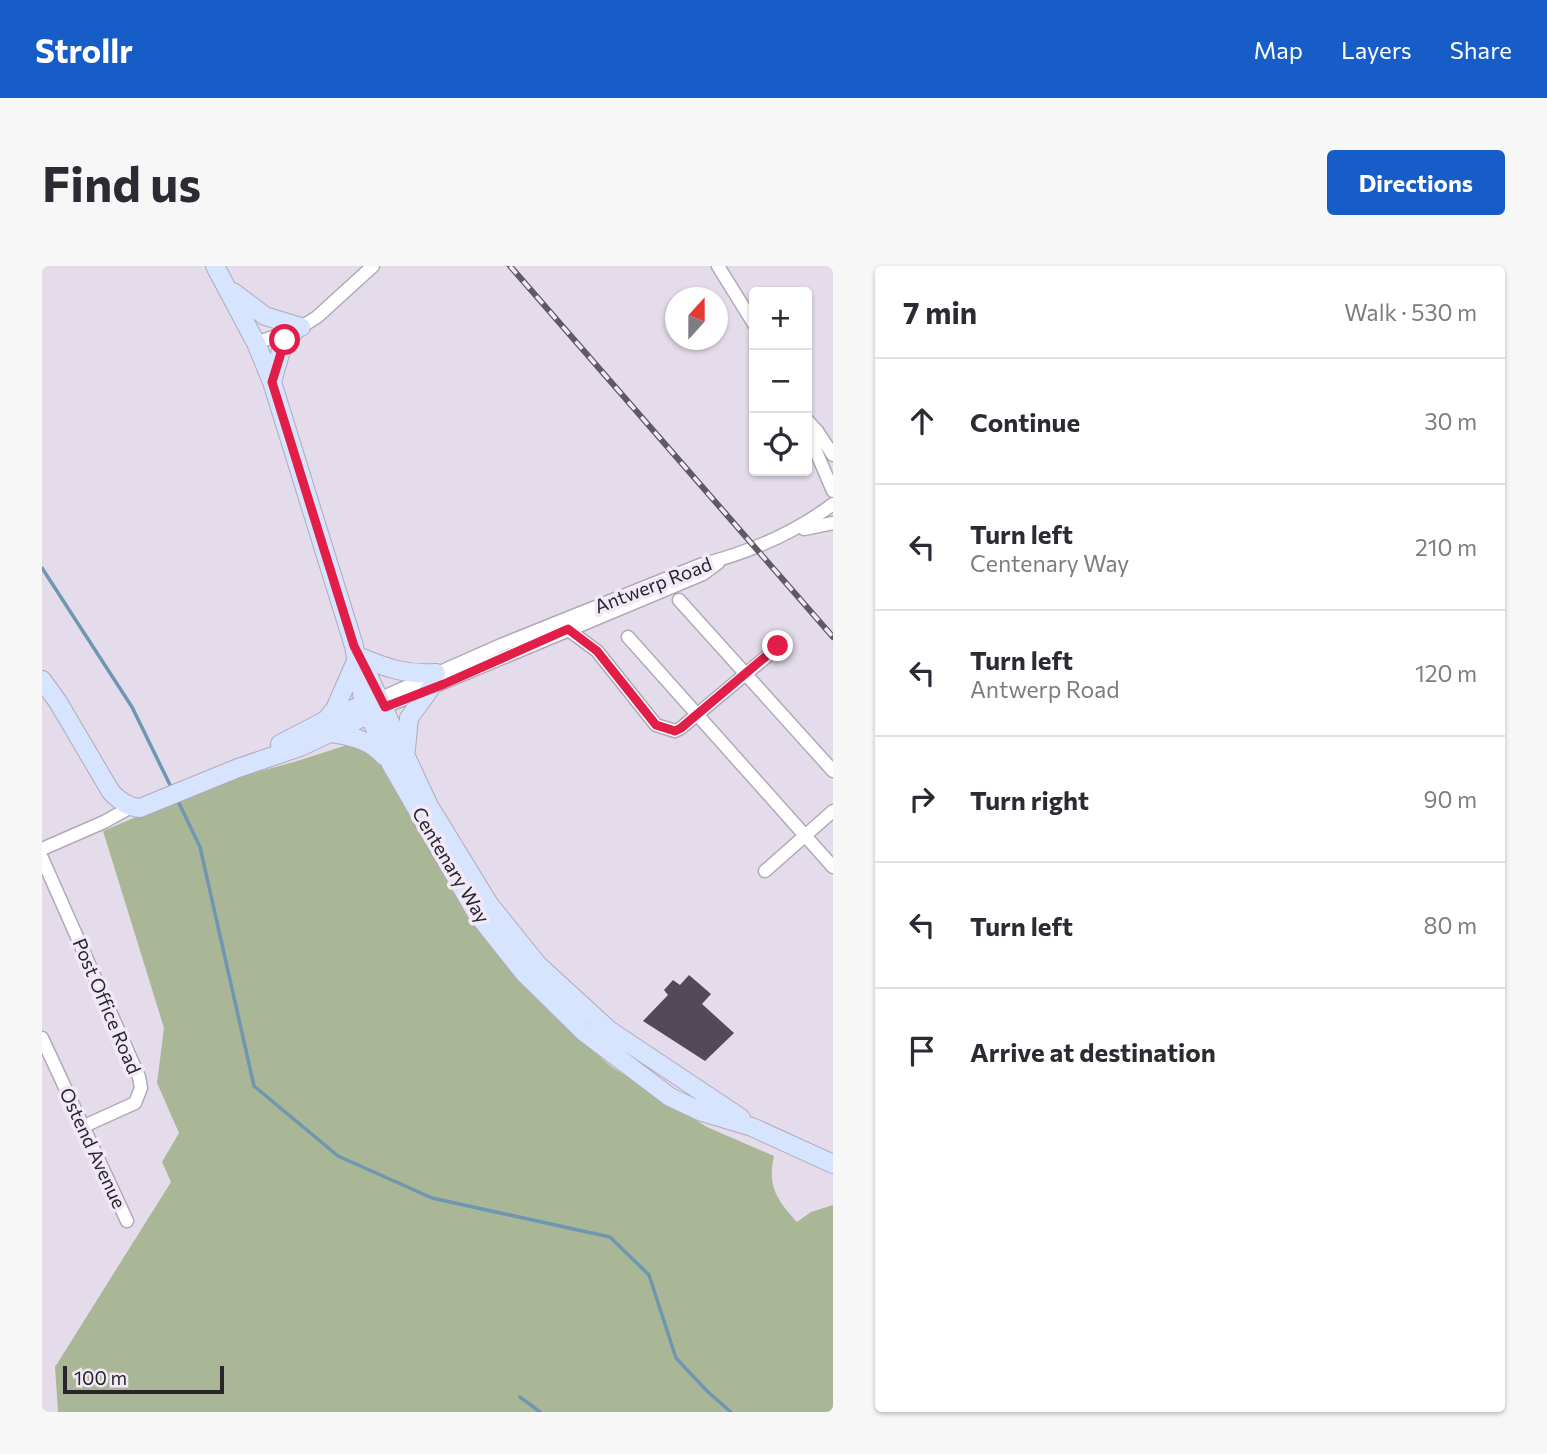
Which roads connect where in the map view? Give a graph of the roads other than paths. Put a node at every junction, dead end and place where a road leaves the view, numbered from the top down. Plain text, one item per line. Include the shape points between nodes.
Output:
1 (215, 266) edge
2 (373, 266) edge
3 (718, 266) edge
4 (227, 288) junction
5 (749, 316) edge
6 (298, 330) junction
7 (256, 343) junction
8 (272, 382) junction
9 (812, 426) edge
10 (812, 442) edge
11 (833, 455) edge
12 (833, 491) edge
13 (833, 503) edge
14 (833, 523) edge
15 (783, 534) junction
16 (724, 559) junction
17 (679, 600) dead end
18 (594, 618) junction
19 (568, 629) junction
20 (628, 637) dead end
21 (778, 646) dead end
22 (597, 651) junction
23 (357, 654) junction
24 (745, 674) junction
25 (42, 680) edge
26 (433, 681) junction
27 (375, 706) junction
28 (697, 715) junction
29 (328, 727) junction
30 (398, 759) junction
31 (833, 771) edge
32 (131, 807) junction
33 (833, 811) edge
34 (805, 836) junction
35 (42, 849) edge
36 (42, 858) edge
37 (833, 867) edge
38 (765, 871) dead end
39 (42, 1038) edge
40 (82, 1127) junction
41 (833, 1164) edge
42 (127, 1221) dead end

1 - 4 main road, Centenary Way
2 - 6 street
3 - 5 street
4 - 6 main road via 265,316
4 - 7 main road, Centenary Way
6 - 7 street
6 - 8 main road via 282,346
7 - 8 main road, Centenary Way
8 - 23 main road, Centenary Way
9 - 11 street
10 - 12 street
13 - 15 street, Antwerp Road
14 - 15 street, Antwerp Road
15 - 16 street, Antwerp Road
16 - 18 street, Antwerp Road via 703,573
16 - 26 street, Antwerp Road via 700,565
17 - 24 street
18 - 19 street, Antwerp Road
18 - 22 street
19 - 22 street
19 - 26 street, Antwerp Road
20 - 28 street
21 - 24 street
22 - 28 street via 656,725 675,731
23 - 26 main road
23 - 27 main road, Centenary Way
23 - 29 main road
24 - 28 street
24 - 31 street
25 - 32 main road via 111,792
26 - 27 street, Antwerp Road
26 - 30 main road via 409,718
27 - 29 main road, Antwerp Road
27 - 30 main road, Centenary Way
28 - 34 street
29 - 30 main road
29 - 32 main road, Antwerp Road via 140,808
30 - 41 main road, Centenary Way via 477,914 524,973 584,1032 670,1097
32 - 35 street
33 - 34 street
34 - 37 street
34 - 38 street
36 - 40 street, Post Office Road via 141,1088 135,1103
39 - 40 street, Ostend Avenue
40 - 42 street, Ostend Avenue

